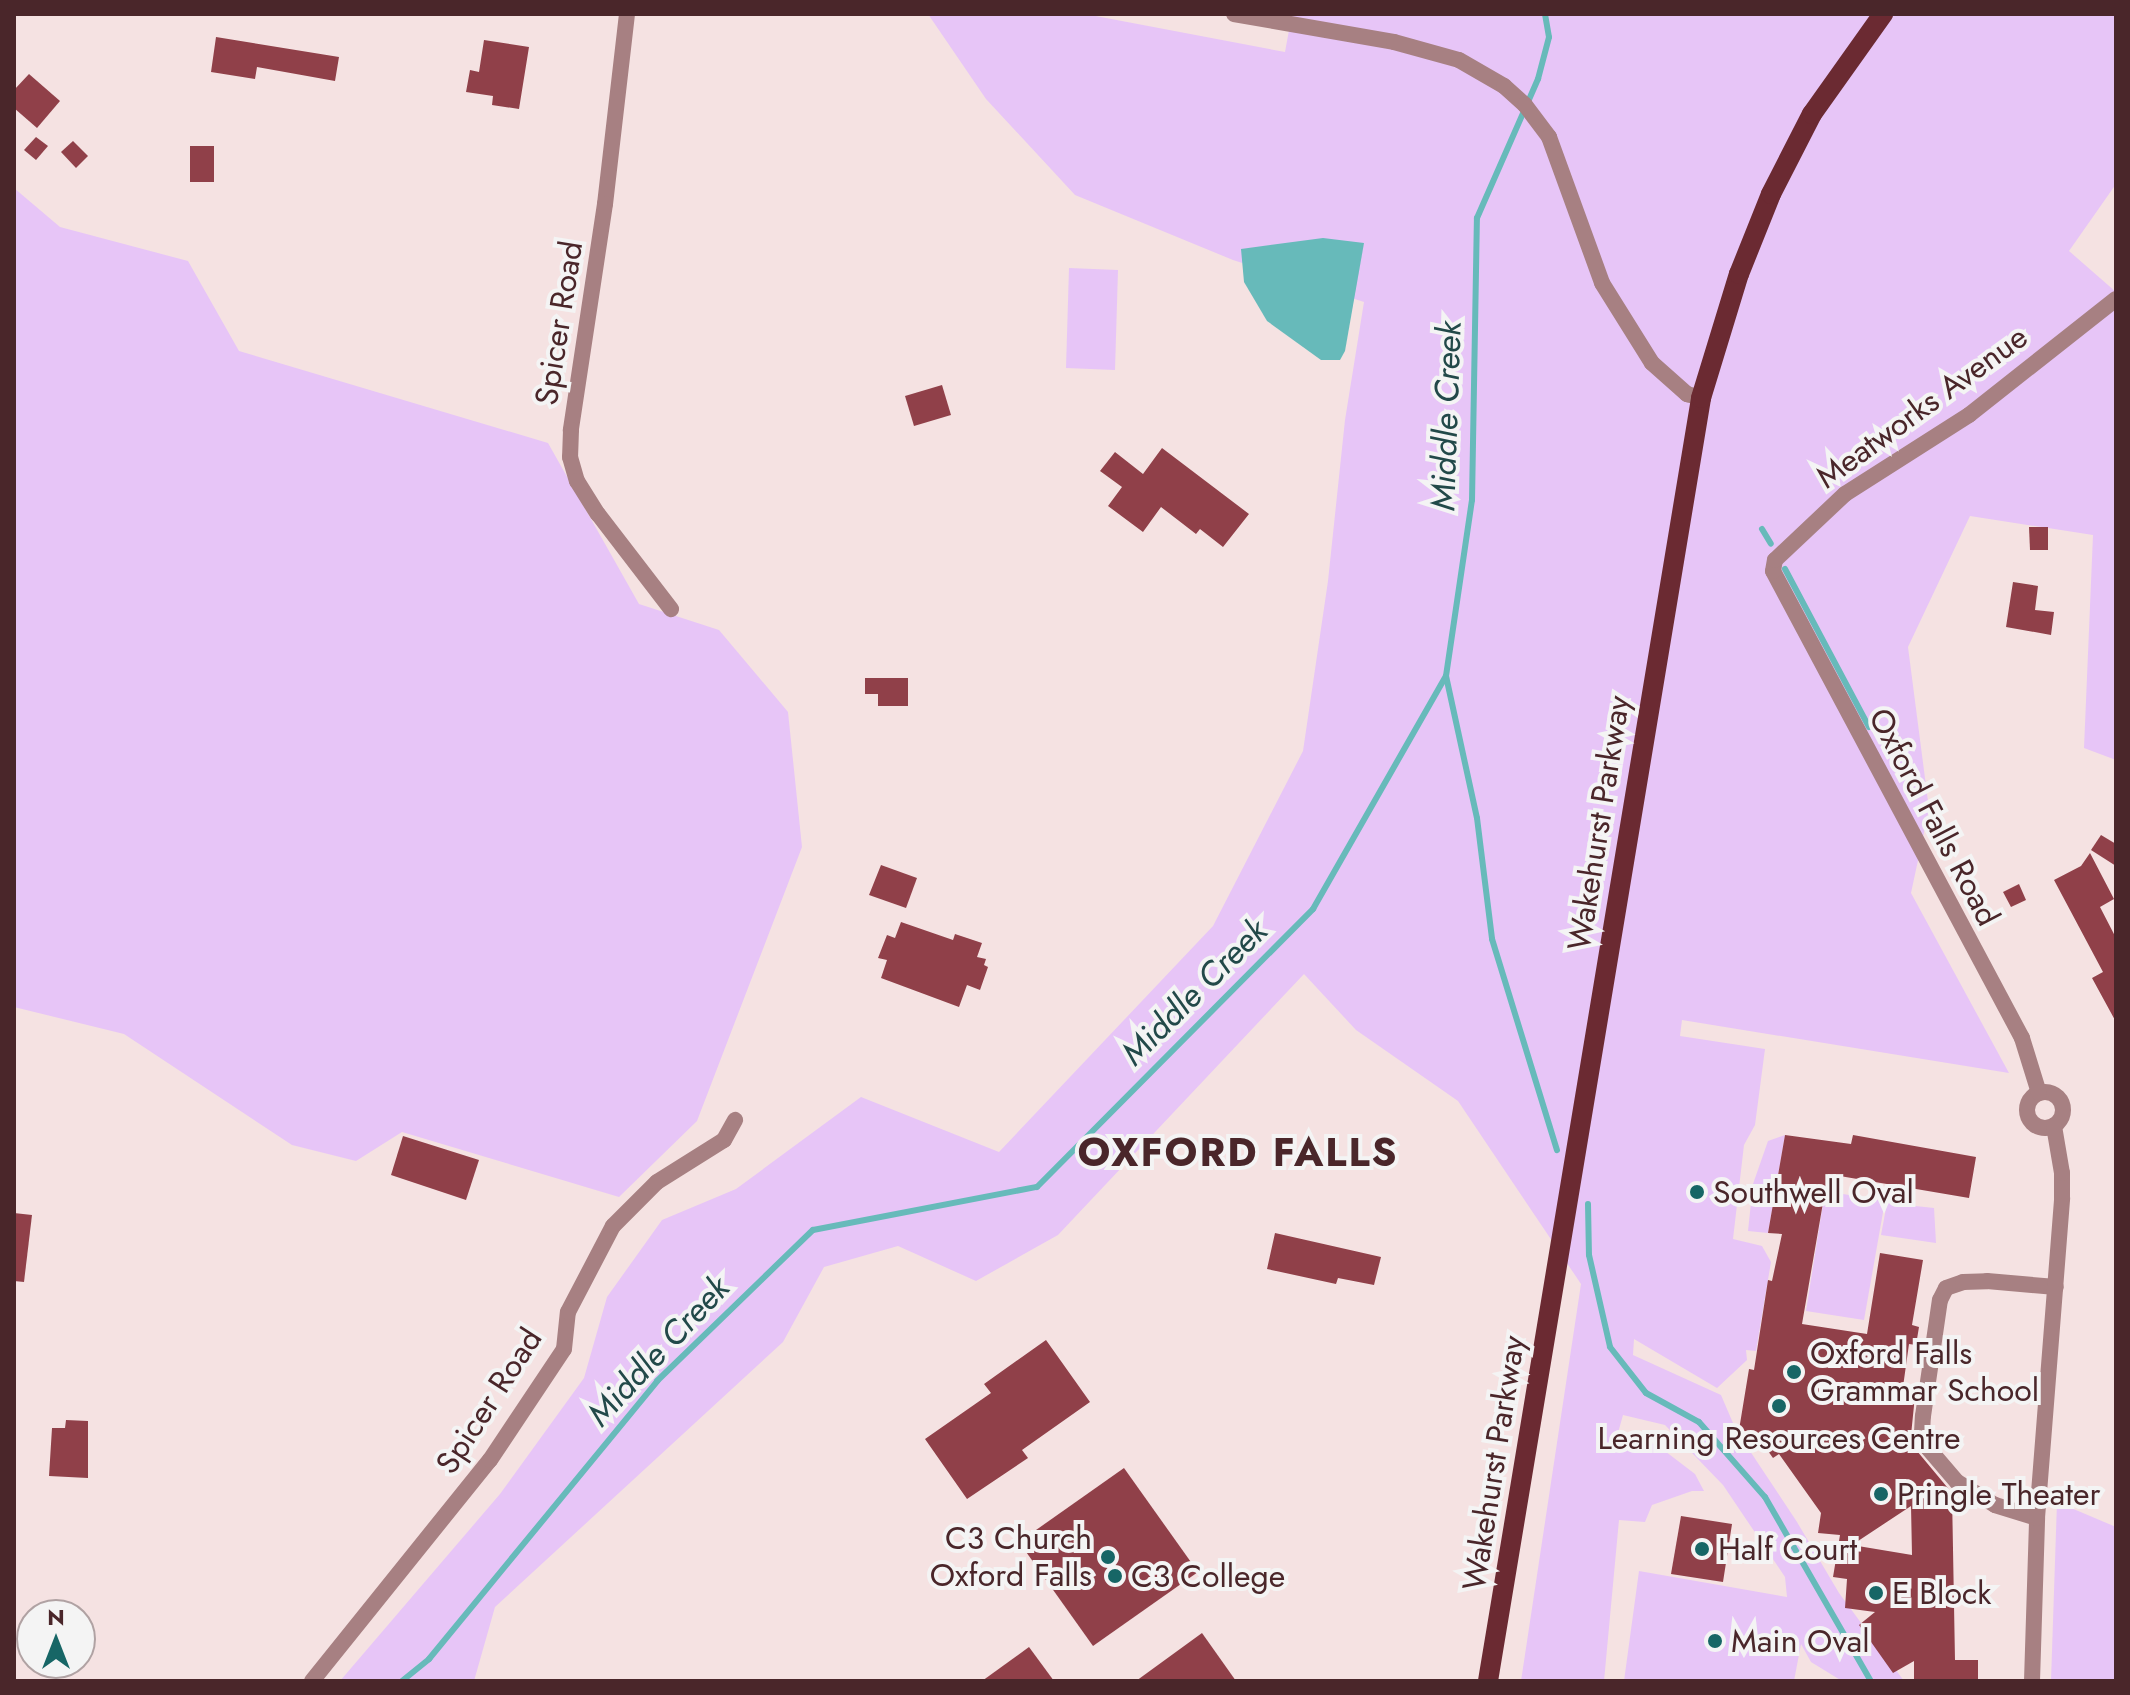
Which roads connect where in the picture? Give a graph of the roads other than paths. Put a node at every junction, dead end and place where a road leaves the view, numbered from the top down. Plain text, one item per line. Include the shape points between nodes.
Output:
1 (627, 14) edge
2 (1234, 14) edge
3 (1883, 14) edge
4 (2116, 299) edge
5 (1701, 398) junction
6 (1773, 571) joint
7 (671, 609) dead end
8 (2039, 1093) junction
9 (735, 1120) dead end
10 (2054, 1126) junction
11 (2056, 1287) junction
12 (2037, 1518) junction
13 (312, 1681) edge
14 (1488, 1681) edge
15 (2032, 1681) edge

1 - 7 street, Spicer Road via 570,457 577,481 598,514
2 - 5 street via 1394,42 1459,60 1504,86 1549,137 1602,283 1652,363 1687,394
3 - 5 main road, Wakehurst Parkway via 1812,114 1771,194 1739,274
4 - 6 street, Meatworks Avenue via 1969,415 1845,494 1775,560
5 - 14 main road, Wakehurst Parkway
6 - 8 street, Oxford Falls Road via 2022,1038
8 - 10 street via 2060,1100 2063,1114
8 - 10 street via 2028,1105 2029,1118 2040,1127
9 - 13 street, Spicer Road via 724,1140 657,1182 613,1226 568,1312 564,1349 490,1460
10 - 11 street via 2062,1173
11 - 12 street
11 - 12 street via 1987,1281 1946,1288 1923,1416 1927,1447 1957,1482 1995,1505
12 - 15 street

